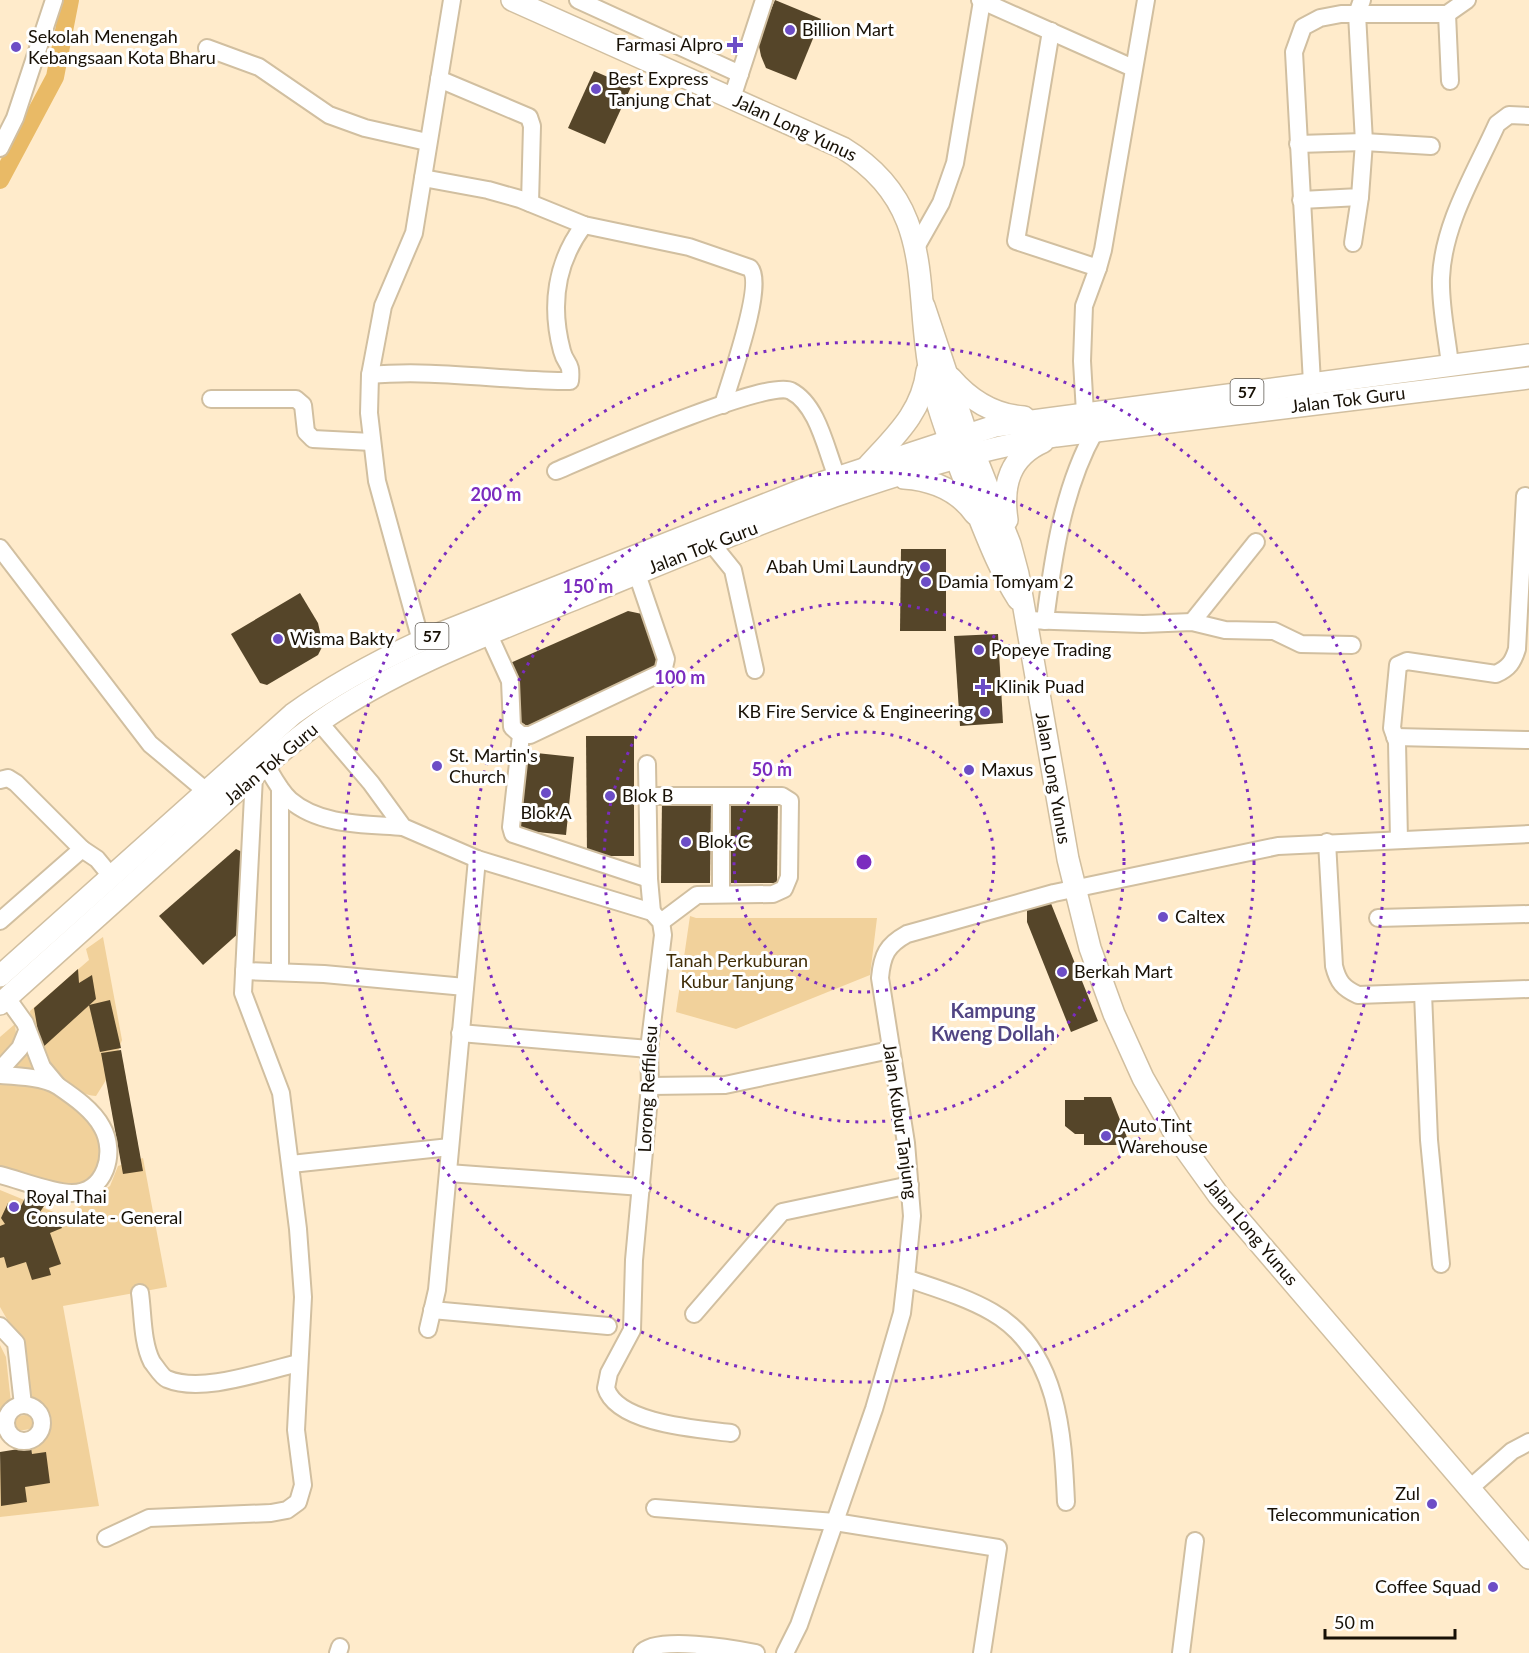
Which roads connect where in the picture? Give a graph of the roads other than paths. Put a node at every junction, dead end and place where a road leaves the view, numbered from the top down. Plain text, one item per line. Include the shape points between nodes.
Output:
1 (54, 0) edge
2 (452, 0) edge
3 (512, 0) edge
4 (764, 0) edge
5 (981, 0) edge
6 (1146, 0) edge
7 (1467, 0) edge
8 (584, 1) edge
9 (1360, 7) edge
10 (1447, 14) junction
11 (577, 29) junction
12 (1051, 31) junction
13 (207, 48) dead end
14 (1133, 68) junction
15 (740, 74) junction
16 (439, 80) junction
17 (1450, 81) dead end
18 (732, 98) junction
19 (1529, 116) edge
20 (427, 142) junction
21 (1364, 142) junction
22 (1298, 144) junction
23 (1431, 146) dead end
24 (0, 148) edge
25 (423, 178) junction
26 (1360, 197) junction
27 (1301, 200) junction
28 (530, 204) junction
29 (584, 225) junction
30 (1353, 243) dead end
31 (915, 249) junction
32 (1098, 268) junction
33 (1529, 355) edge
34 (1450, 365) junction
35 (937, 368) junction
36 (370, 375) junction
37 (1529, 378) edge
38 (1312, 383) junction
39 (211, 399) dead end
40 (723, 405) junction
41 (1090, 422) junction
42 (1053, 427) junction
43 (372, 442) junction
44 (962, 448) junction
45 (556, 471) dead end
46 (871, 475) junction
47 (837, 477) junction
48 (1525, 496) dead end
49 (988, 539) junction
50 (1256, 542) dead end
51 (712, 544) junction
52 (1010, 544) junction
53 (0, 548) edge
54 (637, 574) junction
55 (1030, 615) junction
56 (1192, 622) junction
57 (489, 635) junction
58 (421, 641) junction
59 (1352, 645) dead end
60 (755, 670) dead end
61 (319, 722) junction
62 (521, 735) junction
63 (1395, 737) junction
64 (1529, 740) edge
65 (647, 764) dead end
66 (260, 770) junction
67 (0, 780) edge
68 (280, 789) junction
69 (206, 791) junction
70 (648, 796) junction
71 (721, 796) junction
72 (404, 827) junction
73 (1529, 834) edge
74 (1400, 840) junction
75 (1327, 842) junction
76 (82, 849) junction
77 (477, 859) junction
78 (111, 876) junction
79 (649, 879) junction
80 (1074, 889) junction
81 (721, 894) junction
82 (1529, 914) edge
83 (657, 917) junction
84 (1378, 918) dead end
85 (0, 921) edge
86 (244, 971) junction
87 (280, 972) junction
88 (0, 976) edge
89 (465, 987) junction
90 (1529, 989) edge
91 (1423, 993) junction
92 (3, 1001) edge
93 (27, 1031) junction
94 (460, 1033) junction
95 (649, 1049) junction
96 (890, 1050) junction
97 (0, 1070) edge
98 (0, 1075) edge
99 (57, 1085) junction
100 (650, 1086) junction
101 (450, 1147) junction
102 (291, 1164) junction
103 (447, 1173) junction
104 (0, 1175) edge
105 (910, 1185) junction
106 (642, 1187) junction
107 (1441, 1264) dead end
108 (906, 1278) junction
109 (140, 1293) dead end
110 (432, 1310) junction
111 (694, 1314) dead end
112 (0, 1326) edge
113 (608, 1326) dead end
114 (428, 1329) dead end
115 (299, 1363) junction
116 (23, 1405) dead end
117 (731, 1433) dead end
118 (1529, 1442) edge
119 (1468, 1489) junction
120 (1066, 1502) dead end
121 (655, 1508) dead end
122 (835, 1522) junction
123 (106, 1538) dead end
124 (1195, 1541) dead end
125 (1529, 1558) edge
126 (642, 1653) edge
127 (756, 1653) edge
128 (785, 1653) edge
129 (982, 1653) edge
130 (1181, 1653) edge

1 - 24 street via 15,118
2 - 16 street
3 - 11 main road, Jalan Long Yunus
4 - 15 street
5 - 12 street
5 - 31 street via 955,163 941,203
6 - 14 street
7 - 10 street
8 - 11 street
8 - 15 street
9 - 10 street
9 - 21 street
9 - 22 street via 1303,27 1294,52
10 - 17 street
11 - 18 main road, Jalan Long Yunus
12 - 14 street
12 - 32 street via 1016,241
13 - 20 street via 259,67 329,115
14 - 32 street
15 - 18 street
16 - 20 street
16 - 28 street via 529,117
18 - 31 main road, Jalan Long Yunus via 866,162 898,199 909,222
19 - 34 street via 1509,115 1497,124 1445,244 1441,279
20 - 25 street
21 - 22 street
21 - 23 street
21 - 26 street
22 - 27 street
25 - 28 street via 488,190
25 - 36 street via 414,233 383,306
26 - 27 street
26 - 30 street
27 - 38 street
28 - 29 street
29 - 36 street via 570,244 555,299 562,353 571,366 570,381 512,381 448,374
29 - 40 street via 689,247 752,271 752,304
31 - 35 main road, Jalan Long Yunus via 924,306 925,352
32 - 41 street via 1084,306 1082,361
33 - 34 main road, Jalan Tok Guru / 57
34 - 38 main road, Jalan Tok Guru / 57
35 - 42 main road via 978,403
35 - 44 main road, Jalan Long Yunus
35 - 46 main road via 912,415
36 - 43 street
37 - 41 main road, Jalan Tok Guru / 57
38 - 41 main road, Jalan Tok Guru / 57
39 - 43 street via 296,399 303,405 306,432 313,438
40 - 45 street
40 - 47 street via 773,389 789,389 806,401
41 - 42 main road, Jalan Tok Guru / 57
41 - 55 street via 1052,570
42 - 44 main road, Jalan Tok Guru / 57 via 995,426
42 - 52 main road via 1016,461 1008,476 1005,508
43 - 58 street via 377,481
44 - 46 main road, Jalan Tok Guru / 57
44 - 49 main road, Jalan Long Yunus
44 - 52 main road, Jalan Long Yunus
46 - 47 main road, Jalan Tok Guru / 57
46 - 49 main road via 924,480 942,486 962,499
46 - 51 main road, Jalan Tok Guru / 57
47 - 58 main road, Jalan Tok Guru / 57
48 - 63 street via 1514,660 1496,674 1400,663 1392,728
49 - 55 main road, Jalan Long Yunus via 1002,573
50 - 56 street
51 - 54 main road, Jalan Tok Guru / 57
51 - 60 street via 733,570
52 - 55 main road, Jalan Long Yunus
53 - 69 street via 150,744
54 - 57 main road, Jalan Tok Guru / 57
54 - 62 street via 666,659 663,672 530,735
55 - 56 street via 1143,624
55 - 80 main road, Jalan Long Yunus
56 - 59 street via 1225,630 1274,631 1301,644
57 - 61 main road, Jalan Tok Guru / 57 via 368,691
57 - 62 street via 510,681 512,727
58 - 69 main road, Jalan Tok Guru / 57 via 325,690 264,737
61 - 66 main road, Jalan Tok Guru / 57
61 - 72 street
62 - 79 street via 513,834
63 - 64 street
63 - 74 street
65 - 70 street, Lorong Reffilesu
66 - 68 street
66 - 86 street
66 - 92 main road, Jalan Tok Guru / 57
67 - 76 street via 8,778 16,783
68 - 72 street via 309,813 329,819
68 - 87 street
69 - 78 main road, Jalan Tok Guru / 57
70 - 71 street
70 - 79 street, Lorong Reffilesu
71 - 81 street
71 - 81 street via 782,796 788,798 790,805 788,884 773,894
72 - 77 street
73 - 74 street, Jalan Kubur Tanjung
74 - 75 street, Jalan Kubur Tanjung
75 - 80 street, Jalan Kubur Tanjung via 1278,846
75 - 91 street via 1338,980 1358,995
76 - 78 street
76 - 85 street
77 - 83 street
77 - 89 street
78 - 88 main road, Jalan Tok Guru / 57
79 - 83 street, Lorong Reffilesu
80 - 96 street, Jalan Kubur Tanjung via 907,934 891,943 881,959 880,978
80 - 119 main road, Jalan Long Yunus via 1114,1014 1143,1078 1178,1139 1219,1196
81 - 83 street via 697,895
82 - 84 street
83 - 95 street, Lorong Reffilesu via 663,935
86 - 87 street
86 - 102 street via 245,1003 281,1093
87 - 89 street
89 - 94 street
90 - 91 street
91 - 107 street via 1429,1140
92 - 93 street via 22,1018
93 - 97 street via 20,1048
93 - 99 street via 42,1067
94 - 95 street
94 - 101 street
95 - 100 street, Lorong Reffilesu
96 - 100 street via 724,1085
96 - 105 street, Jalan Kubur Tanjung
98 - 99 street
99 - 104 street via 92,1113 102,1127 108,1151 99,1181 74,1193
100 - 106 street, Lorong Reffilesu
101 - 102 street
101 - 103 street
102 - 115 street via 303,1297
103 - 106 street
103 - 110 street
105 - 108 street, Jalan Kubur Tanjung via 912,1216
105 - 111 street via 782,1212
106 - 117 street, Lorong Reffilesu via 632,1330 606,1380 608,1394 627,1410 648,1419
108 - 120 street via 993,1312 1029,1347 1051,1385 1063,1445
108 - 122 street, Jalan Kubur Tanjung via 902,1313 877,1399
109 - 115 street via 152,1360 165,1378 186,1384 209,1384
110 - 113 street
110 - 114 street
112 - 116 street via 16,1343
115 - 123 street via 296,1430 303,1485 298,1502 271,1513 149,1518
118 - 119 street via 1512,1451
119 - 125 main road, Jalan Long Yunus
121 - 122 street
122 - 128 street, Jalan Kubur Tanjung via 799,1625
122 - 129 street via 998,1548
124 - 130 street
126 - 127 street via 654,1645 716,1646

